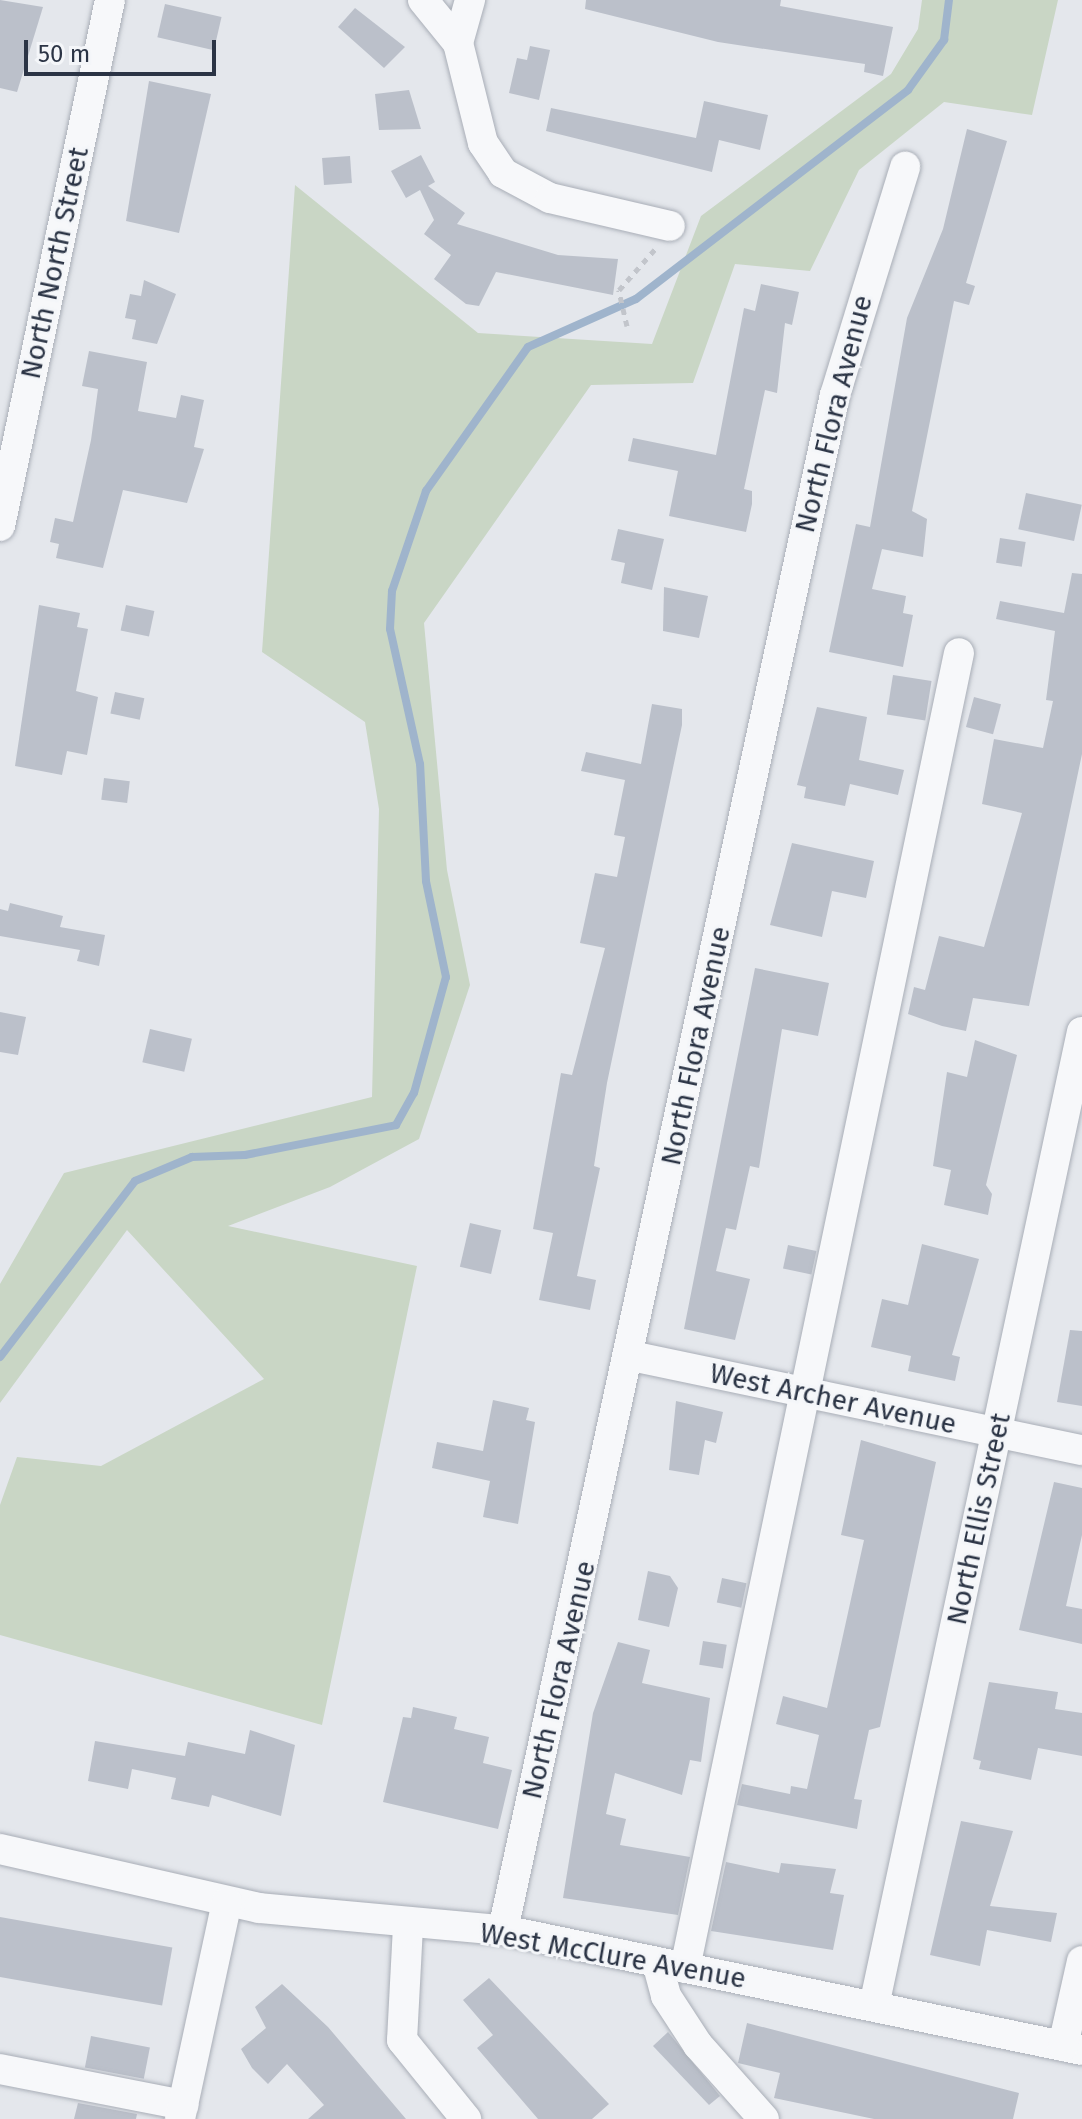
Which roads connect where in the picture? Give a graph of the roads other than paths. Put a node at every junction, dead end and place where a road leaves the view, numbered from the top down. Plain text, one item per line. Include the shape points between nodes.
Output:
1 (110, 0) edge
2 (423, 0) edge
3 (470, 0) edge
4 (458, 43) junction
5 (905, 167) dead end
6 (668, 225) road end
7 (0, 526) edge
8 (959, 653) dead end
9 (1082, 1032) edge
10 (631, 1356) junction
11 (805, 1393) junction
12 (998, 1433) junction
13 (1082, 1450) edge
14 (2, 1858) edge
15 (227, 1902) junction
16 (408, 1926) junction
17 (503, 1930) junction
18 (1082, 1961) edge
19 (671, 1965) junction
20 (874, 2006) junction
21 (1072, 2048) edge
22 (0, 2069) edge
23 (182, 2112) edge
24 (466, 2119) edge
25 (764, 2119) edge

1 - 7 street, North North Street
2 - 4 street
3 - 4 street
4 - 6 street via 483,143 514,183
5 - 10 street, North Flora Avenue via 828,423
8 - 11 street
9 - 12 street, North Ellis Street
10 - 11 street, West Archer Avenue
10 - 17 street, North Flora Avenue
11 - 12 street, West Archer Avenue
11 - 19 street
12 - 13 street, West Archer Avenue
12 - 20 street, North Ellis Street
14 - 15 street, West McClure Avenue
15 - 16 street, West McClure Avenue
15 - 23 street
16 - 17 street, West McClure Avenue
16 - 24 street via 402,2040
17 - 19 street, West McClure Avenue
18 - 21 street
19 - 20 street, West McClure Avenue
19 - 25 street via 666,1996 698,2045
20 - 21 street, West McClure Avenue
22 - 23 street

